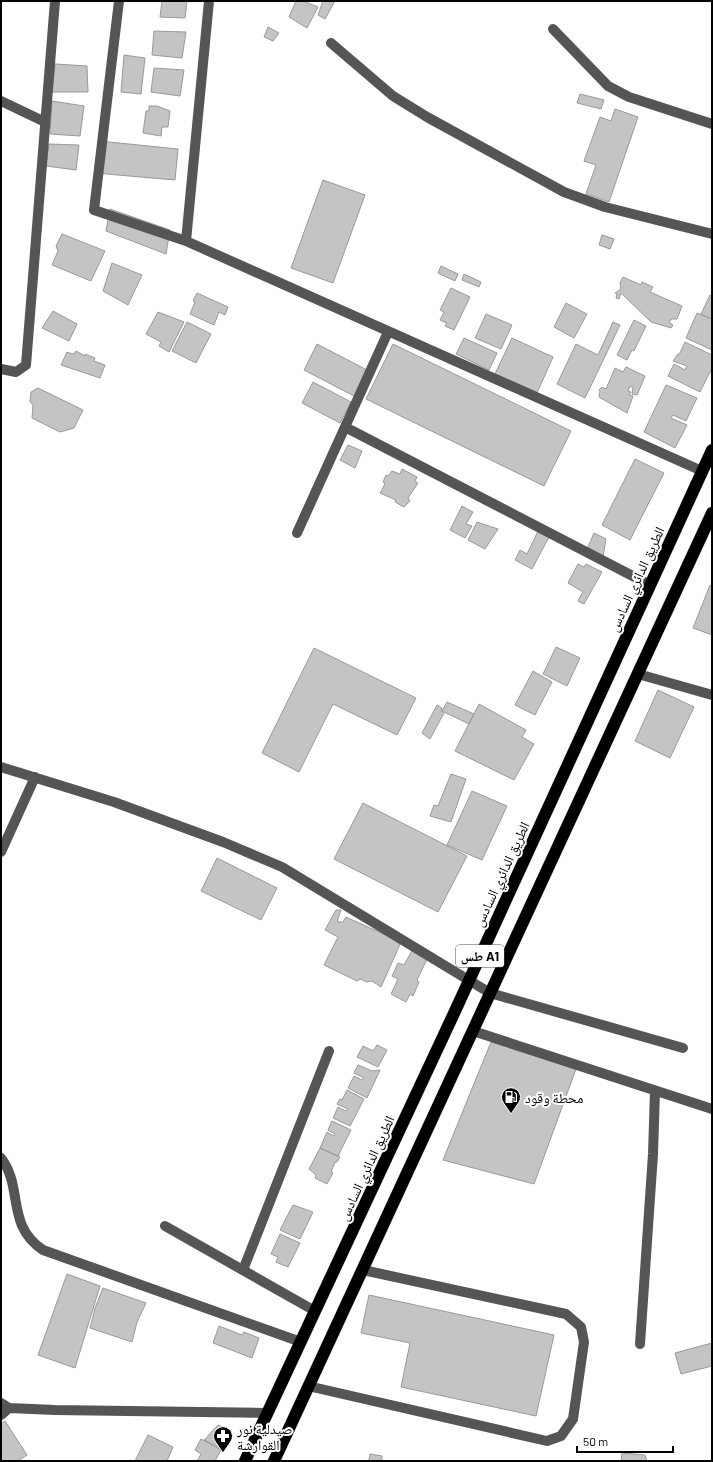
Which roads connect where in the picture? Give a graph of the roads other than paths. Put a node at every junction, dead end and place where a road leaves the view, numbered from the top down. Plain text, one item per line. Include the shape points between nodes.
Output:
1 (55, 1) edge
2 (119, 1) edge
3 (209, 1) edge
4 (553, 30) dead end
5 (331, 43) dead end
6 (1, 101) edge
7 (45, 122) junction
8 (712, 124) edge
9 (712, 234) edge
10 (186, 241) junction
11 (388, 332) junction
12 (1, 369) edge
13 (345, 427) junction
14 (712, 450) edge
15 (702, 471) junction
16 (712, 513) edge
17 (297, 533) dead end
18 (650, 585) junction
19 (638, 674) junction
20 (712, 695) edge
21 (1, 767) edge
22 (35, 777) junction
23 (1, 852) edge
24 (469, 980) junction
25 (490, 993) junction
26 (473, 1031) junction
27 (683, 1048) dead end
28 (329, 1051) dead end
29 (655, 1091) junction
30 (712, 1109) edge
31 (1, 1158) edge
32 (165, 1226) dead end
33 (243, 1270) junction
34 (363, 1270) junction
35 (316, 1311) junction
36 (301, 1342) junction
37 (640, 1344) dead end
38 (308, 1386) junction
39 (5, 1406) edge
40 (266, 1413) junction
41 (1, 1415) edge
42 (245, 1461) edge
43 (274, 1461) edge

1 - 7 street
2 - 10 street via 94,210
3 - 10 street
4 - 8 street via 608,86 629,97
5 - 9 street via 393,96 564,192 605,207
6 - 7 street
7 - 12 street via 26,365 16,372
10 - 11 street
11 - 13 street
11 - 15 street
13 - 17 street
13 - 18 street
14 - 15 highway, الطريق الدائري السادس / طس A1
15 - 18 highway, الطريق الدائري السادس / طس A1
16 - 19 highway, طس A1
18 - 24 highway, الطريق الدائري السادس / طس A1
19 - 20 street
19 - 25 highway, طس A1
21 - 22 street
22 - 23 street
22 - 24 street via 114,802 223,842 282,867
24 - 25 street
24 - 35 highway, الطريق الدائري السادس / طس A1
25 - 26 highway, طس A1
25 - 27 street
26 - 29 street
26 - 34 highway, طس A1
28 - 33 street
29 - 30 street
29 - 37 street
31 - 36 street via 10,1174 19,1222 29,1239 43,1250
32 - 33 street
33 - 35 street
34 - 38 highway, طس A1
34 - 38 street via 566,1314 581,1327 584,1342 573,1420 562,1436 547,1441
35 - 36 highway, الطريق الدائري السادس / طس A1
36 - 40 highway, الطريق الدائري السادس / طس A1
38 - 43 highway, طس A1
39 - 40 street
39 - 41 street
40 - 42 highway, الطريق الدائري السادس / طس A1

